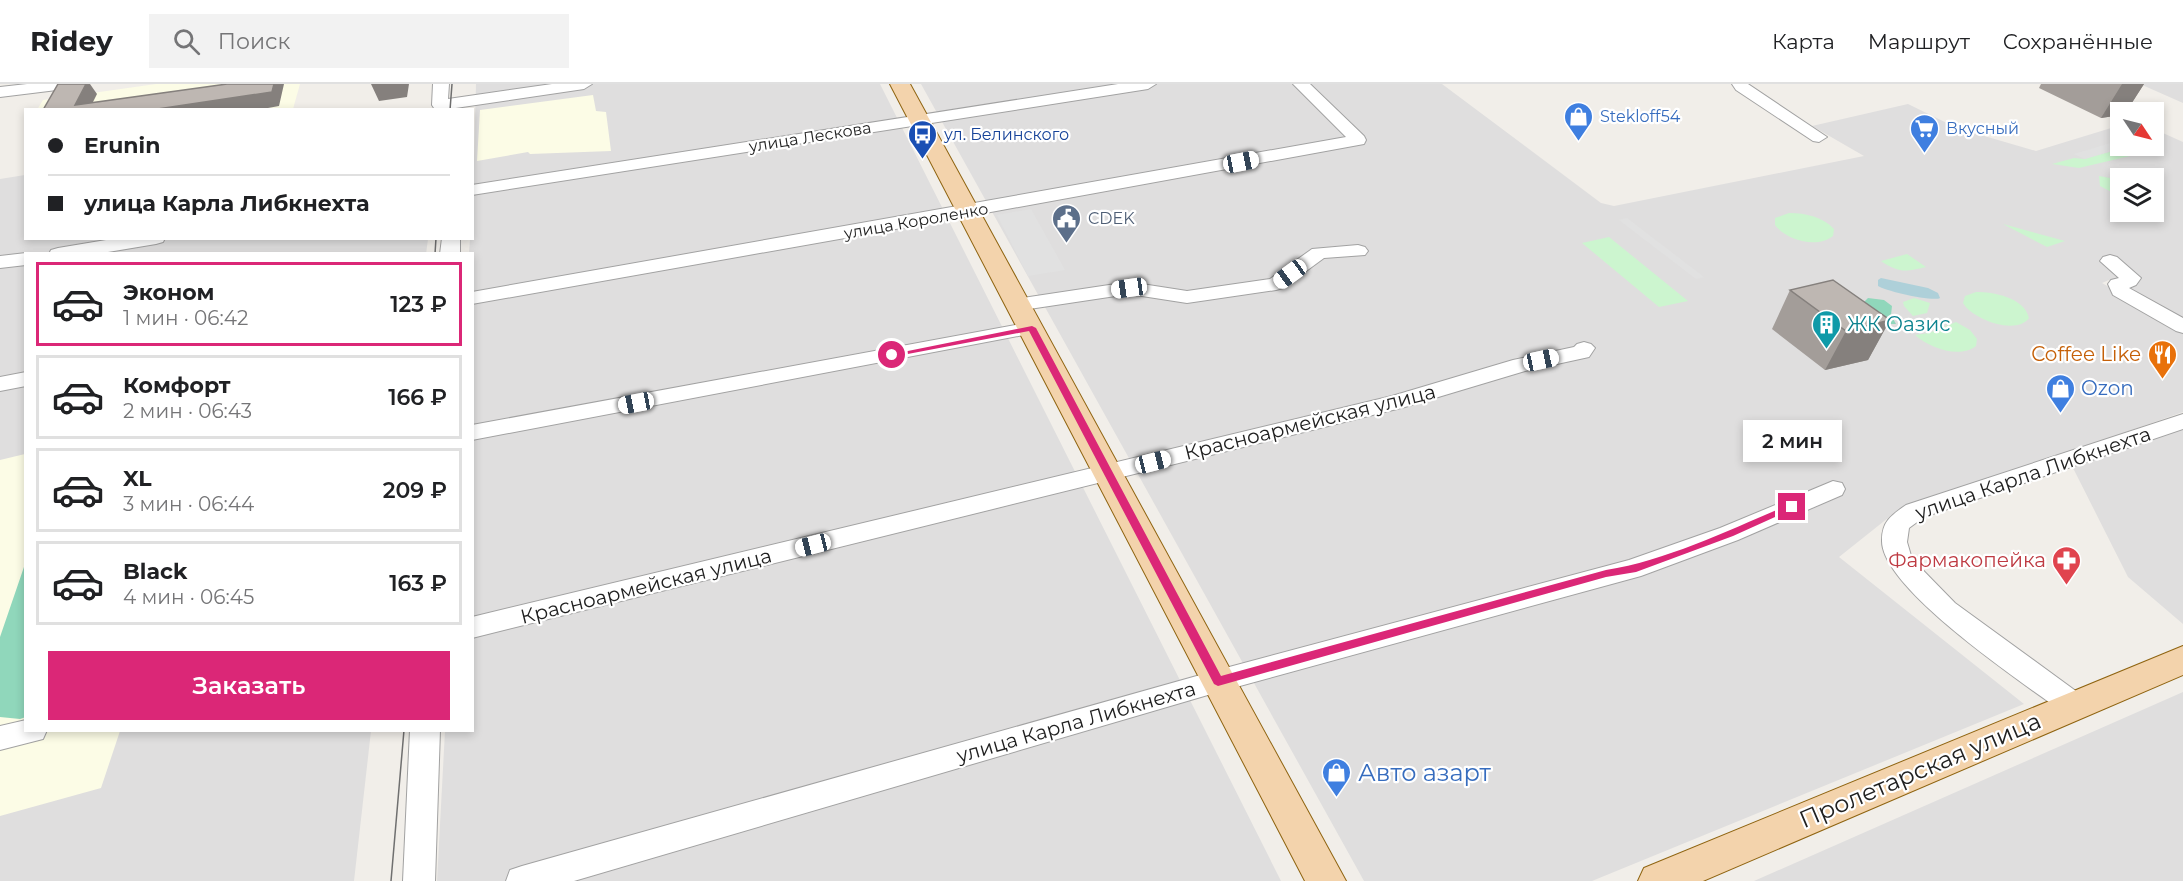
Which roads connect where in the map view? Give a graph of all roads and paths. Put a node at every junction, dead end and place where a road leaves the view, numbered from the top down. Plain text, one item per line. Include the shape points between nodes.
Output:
1 (65, 84) edge
2 (441, 84) edge
3 (460, 84) edge
4 (584, 84) edge
5 (900, 84) edge
6 (1148, 84) edge
7 (1301, 84) edge
8 (1740, 86) edge
9 (2, 91) edge
10 (459, 106) edge
11 (918, 120) junction
12 (1819, 137) dead end
13 (474, 190) edge
14 (969, 211) junction
15 (144, 240) edge
16 (1358, 251) dead end
17 (70, 252) edge
18 (24, 259) edge
19 (2110, 261) dead end
20 (0, 262) edge
21 (474, 298) edge
22 (1016, 305) junction
23 (2183, 327) edge
24 (1032, 328) junction
25 (1584, 348) dead end
26 (24, 379) edge
27 (0, 384) edge
28 (2183, 420) edge
29 (474, 433) edge
30 (1109, 473) junction
31 (1833, 489) dead end
32 (474, 628) edge
33 (2183, 660) edge
34 (1218, 681) junction
35 (2074, 705) junction
36 (25, 732) edge
37 (425, 732) edge
38 (0, 738) edge
39 (419, 881) edge
40 (522, 881) edge
41 (1326, 881) edge
42 (1658, 881) edge

1 - 9 street
2 - 10 street via 440,105
3 - 10 street
4 - 10 street
5 - 11 main road
6 - 11 street, улица Лескова
7 - 14 street, улица Короленко via 1358,140
8 - 12 street
11 - 13 street, улица Лескова
11 - 14 main road
14 - 21 street, улица Короленко
14 - 22 main road
15 - 17 street
16 - 22 street via 1319,253 1276,284 1187,297 1129,288
18 - 20 street
19 - 23 street via 2131,278 2118,284 2120,291
22 - 24 main road
24 - 29 street
24 - 30 main road
25 - 30 street, Красноармейская улица via 1582,352 1521,365 1406,399
26 - 27 street
28 - 35 street, улица Карла Либкнехта via 1915,511 1897,524 1894,542 1901,562 1946,610
30 - 32 street, Красноармейская улица
30 - 34 main road
31 - 34 street, улица Карла Либкнехта via 1729,534 1632,569
33 - 35 main road, Пролетарская улица
34 - 40 street, улица Карла Либкнехта
34 - 41 main road
35 - 42 main road, Пролетарская улица
36 - 38 street
37 - 39 street

